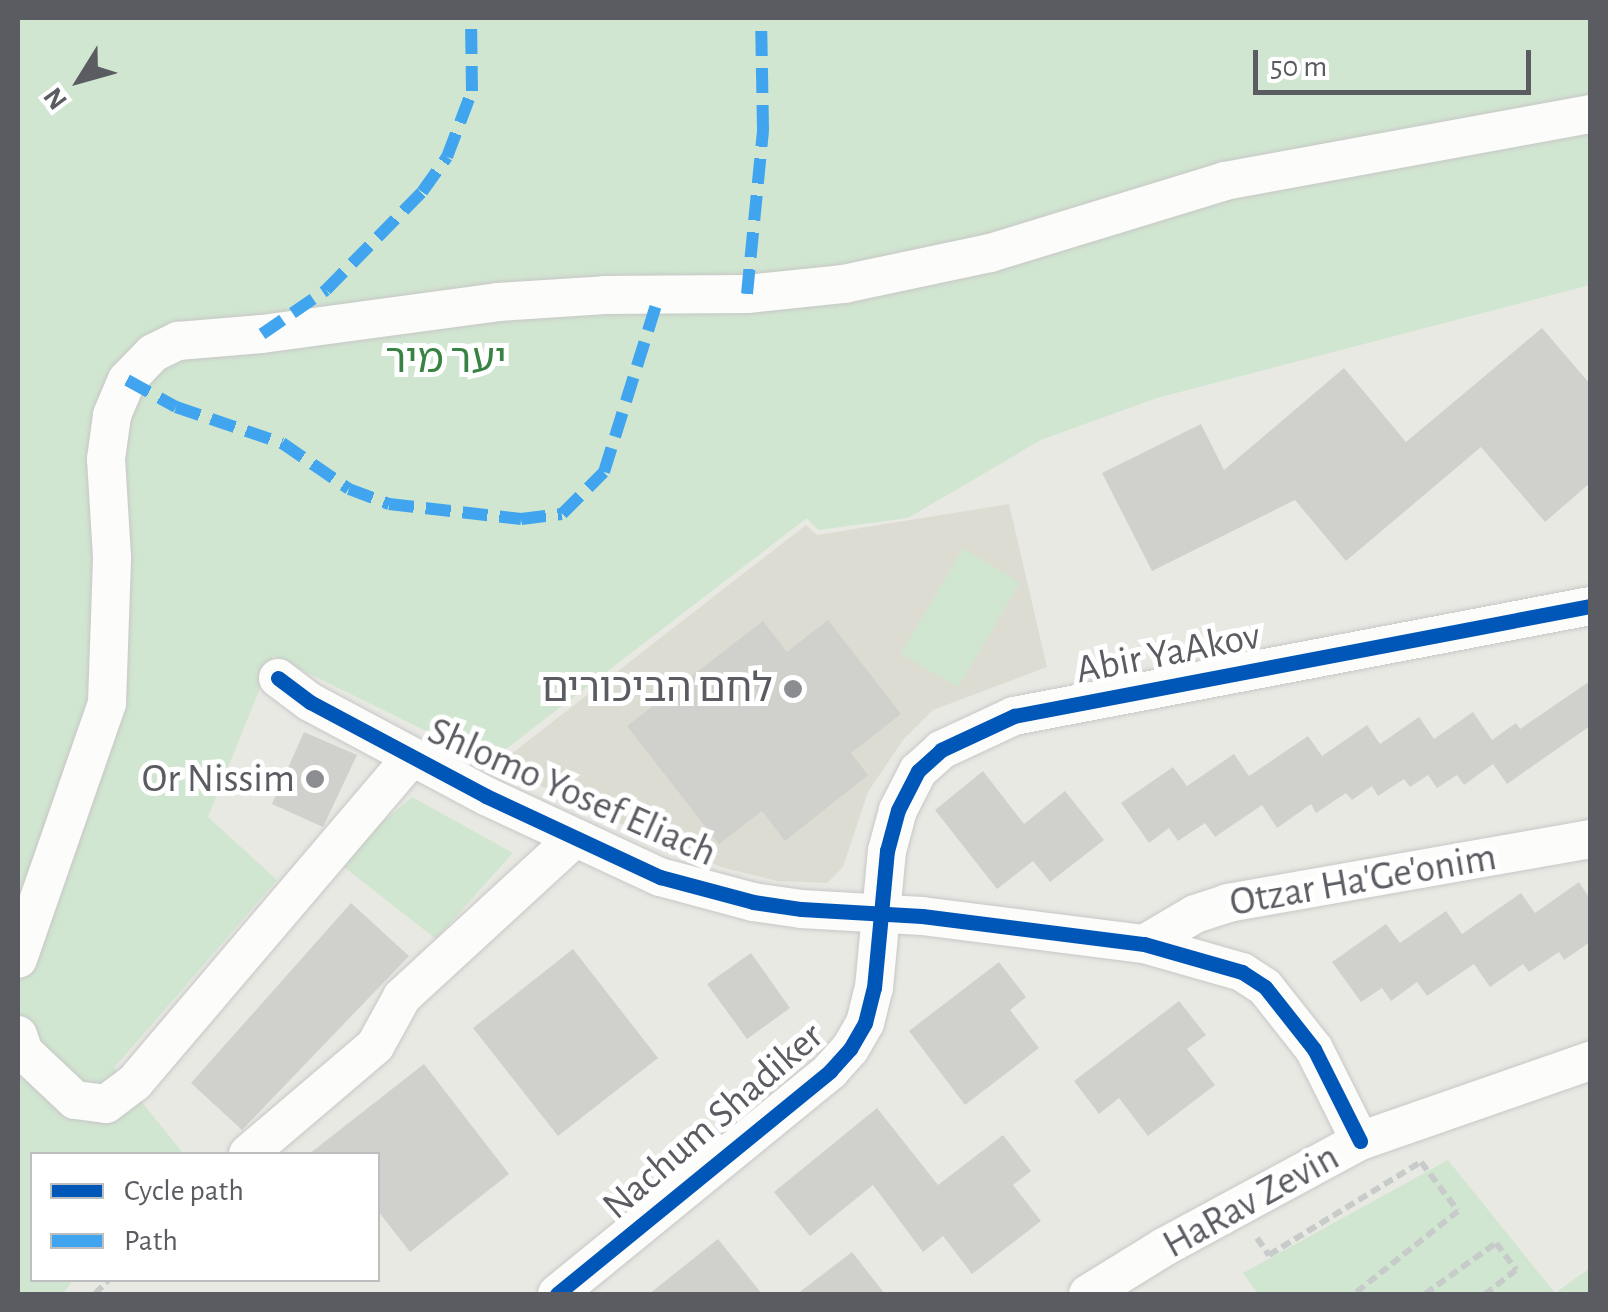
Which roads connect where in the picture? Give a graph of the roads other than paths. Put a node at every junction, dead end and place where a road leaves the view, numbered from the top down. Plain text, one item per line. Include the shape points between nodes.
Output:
1 (1590, 114) edge
2 (1590, 606) edge
3 (278, 678) dead end
4 (412, 757) junction
5 (575, 838) junction
6 (1590, 839) edge
7 (880, 914) junction
8 (1144, 944) junction
9 (18, 959) edge
10 (18, 1035) edge
11 (1590, 1061) edge
12 (1360, 1141) junction
13 (250, 1152) edge
14 (558, 1294) edge
15 (1088, 1294) edge

1 - 9 street via 1225,182 990,252 844,284 498,302 178,341 153,353 127,380 112,416 106,459 112,557 107,703
2 - 7 street, Abir YaAkov via 1014,716 976,731 918,771 887,851
3 - 4 street, Shlomo Yosef Eliach
4 - 5 street, Shlomo Yosef Eliach
4 - 10 street via 135,1082 106,1104 75,1100 24,1052
5 - 7 street, Shlomo Yosef Eliach via 710,892 800,909
5 - 13 street via 402,997 375,1046
6 - 8 street, Otzar Ha'Ge'onim via 1228,902
7 - 8 street, Shlomo Yosef Eliach
7 - 14 street, Nachum Shadiker via 874,988 850,1049
8 - 12 street, Shlomo Yosef Eliach via 1242,972 1264,988 1314,1049
11 - 12 street, HaRav Zevin
12 - 15 street, HaRav Zevin

